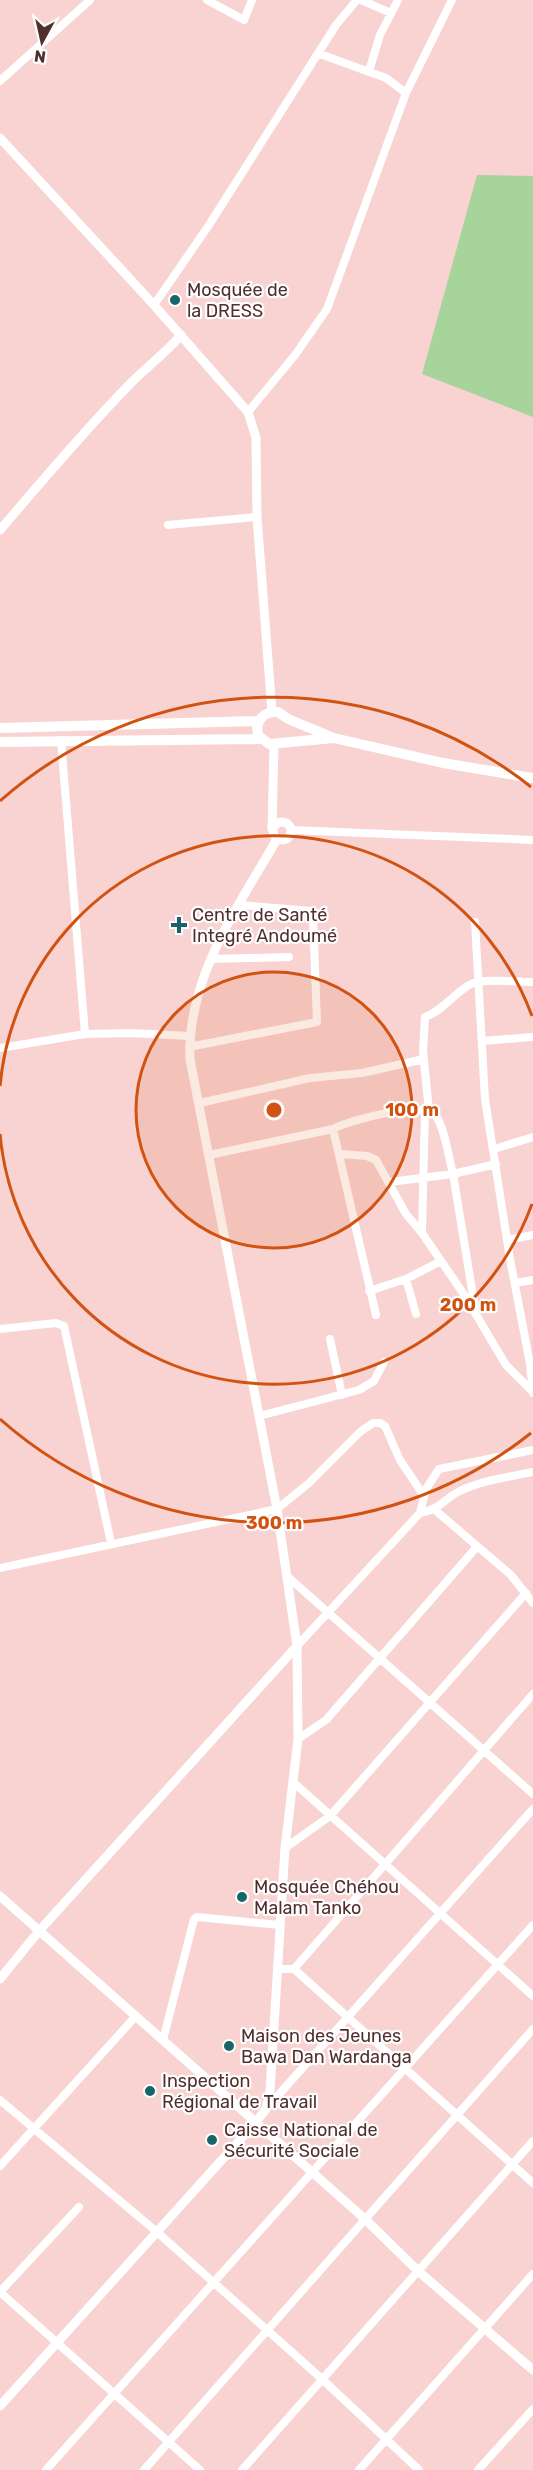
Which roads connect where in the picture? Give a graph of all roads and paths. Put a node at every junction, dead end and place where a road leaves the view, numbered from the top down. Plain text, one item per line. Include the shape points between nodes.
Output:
1 (90, 0) edge
2 (207, 0) edge
3 (252, 0) edge
4 (357, 0) edge
5 (362, 0) edge
6 (398, 0) edge
7 (452, 0) edge
8 (391, 13) junction
9 (320, 54) junction
10 (369, 71) junction
11 (0, 81) edge
12 (406, 93) junction
13 (0, 138) edge
14 (154, 305) junction
15 (181, 335) junction
16 (248, 412) junction
17 (257, 517) junction
18 (168, 525) dead end
19 (0, 530) edge
20 (272, 712) junction
21 (288, 719) junction
22 (258, 721) junction
23 (0, 728) edge
24 (334, 738) junction
25 (261, 739) junction
26 (61, 740) junction
27 (0, 742) edge
28 (279, 743) junction
29 (533, 778) edge
30 (272, 797) junction
31 (288, 826) junction
32 (273, 829) junction
33 (278, 839) junction
34 (533, 840) edge
35 (240, 905) junction
36 (475, 922) dead end
37 (289, 957) dead end
38 (211, 959) junction
39 (478, 981) junction
40 (533, 982) edge
41 (85, 1034) junction
42 (189, 1036) junction
43 (533, 1037) edge
44 (482, 1041) junction
45 (189, 1047) junction
46 (0, 1048) edge
47 (424, 1059) junction
48 (200, 1103) junction
49 (427, 1111) junction
50 (333, 1129) junction
51 (533, 1137) edge
52 (494, 1149) junction
53 (340, 1154) junction
54 (209, 1155) junction
55 (496, 1164) junction
56 (453, 1174) junction
57 (423, 1179) junction
58 (390, 1182) junction
59 (422, 1233) junction
60 (533, 1235) edge
61 (507, 1240) junction
62 (441, 1261) junction
63 (406, 1279) junction
64 (533, 1280) edge
65 (515, 1283) junction
66 (369, 1291) junction
67 (476, 1313) junction
68 (416, 1314) dead end
69 (376, 1316) dead end
70 (0, 1329) edge
71 (330, 1339) dead end
72 (384, 1362) dead end
73 (533, 1393) edge
74 (342, 1395) junction
75 (259, 1416) junction
76 (533, 1450) edge
77 (533, 1472) edge
78 (424, 1496) junction
79 (277, 1509) junction
80 (435, 1510) junction
81 (420, 1513) junction
82 (111, 1544) junction
83 (475, 1545) junction
84 (0, 1568) edge
85 (288, 1577) junction
86 (530, 1597) edge
87 (328, 1612) junction
88 (297, 1646) junction
89 (381, 1659) junction
90 (533, 1694) edge
91 (430, 1702) junction
92 (298, 1738) junction
93 (484, 1750) junction
94 (293, 1782) junction
95 (533, 1794) edge
96 (533, 1809) edge
97 (330, 1816) junction
98 (285, 1848) junction
99 (385, 1864) junction
100 (0, 1896) edge
101 (440, 1913) junction
102 (280, 1924) junction
103 (533, 1925) edge
104 (39, 1931) junction
105 (498, 1964) junction
106 (277, 1969) junction
107 (294, 1969) junction
108 (0, 1979) edge
109 (533, 1996) edge
110 (136, 2016) junction
111 (348, 2017) junction
112 (533, 2029) edge
113 (163, 2040) junction
114 (405, 2068) junction
115 (0, 2100) edge
116 (266, 2109) junction
117 (457, 2115) junction
118 (256, 2122) junction
119 (36, 2128) junction
120 (533, 2141) edge
121 (512, 2164) junction
122 (0, 2166) edge
123 (312, 2172) junction
124 (533, 2183) edge
125 (79, 2207) dead end
126 (366, 2219) junction
127 (157, 2232) junction
128 (418, 2271) junction
129 (533, 2274) edge
130 (213, 2284) junction
131 (0, 2292) edge
132 (484, 2328) junction
133 (267, 2330) junction
134 (57, 2343) junction
135 (533, 2370) edge
136 (322, 2379) junction
137 (116, 2394) junction
138 (0, 2406) edge
139 (533, 2409) edge
140 (386, 2441) junction
141 (168, 2443) junction
142 (46, 2470) edge
143 (144, 2470) edge
144 (201, 2470) edge
145 (242, 2470) edge
146 (359, 2470) edge
147 (419, 2470) edge
148 (478, 2470) edge

1 - 11 street
2 - 3 street via 244,20
4 - 9 street via 336,25
5 - 8 street
6 - 8 street
7 - 12 street
8 - 10 street
9 - 10 street
9 - 14 street
10 - 12 street
12 - 16 street via 327,309 296,355
13 - 14 street
14 - 15 street
15 - 16 street
15 - 19 street via 89,427
16 - 17 street via 255,438
17 - 18 street
17 - 20 street
20 - 21 main road
20 - 22 main road
21 - 24 main road
21 - 28 main road via 290,731
22 - 23 main road
22 - 25 main road
24 - 28 main road
24 - 29 main road via 443,763
25 - 26 main road
25 - 28 main road
26 - 27 main road
26 - 41 street
28 - 30 street
30 - 31 street
30 - 32 street
31 - 32 street via 276,824
31 - 33 street via 288,837
31 - 34 street
32 - 33 street
33 - 35 street
35 - 38 street
35 - 45 street via 310,911 317,1022
36 - 39 street
37 - 38 street
38 - 42 street via 199,990
39 - 40 street
39 - 44 street
39 - 47 street via 425,1017
41 - 42 street
41 - 46 street
42 - 45 street
43 - 44 street
44 - 52 street via 485,1099
45 - 48 street
47 - 48 street via 362,1073 310,1078
47 - 49 street
48 - 54 street
49 - 50 street via 401,1111
49 - 56 street via 439,1122
49 - 57 street
50 - 53 street
50 - 54 street
51 - 52 street
52 - 55 street
53 - 58 street via 374,1158
53 - 66 street
54 - 75 street
55 - 56 street
55 - 61 street
56 - 57 street
56 - 67 street
57 - 58 street
57 - 59 street
58 - 59 street via 406,1214
59 - 62 street
60 - 61 street
61 - 65 street
62 - 63 street
62 - 67 street
63 - 66 street
63 - 68 street
64 - 65 street
65 - 73 street
66 - 69 street
67 - 73 street via 506,1365
70 - 82 street via 56,1323 64,1326
71 - 74 street
72 - 74 street via 374,1382
74 - 75 street
75 - 79 street
76 - 78 street via 439,1469
77 - 80 street via 477,1484 453,1495
78 - 79 street via 380,1423 360,1432
78 - 81 street
79 - 82 street
79 - 85 street
80 - 81 street
80 - 83 street
81 - 87 street
82 - 84 street
83 - 86 street
83 - 89 street
85 - 87 street
85 - 88 street
86 - 91 street
87 - 88 street
87 - 89 street
88 - 92 street
88 - 104 street
89 - 91 street
89 - 92 street via 326,1720
90 - 93 street
91 - 93 street
91 - 97 street
92 - 94 street
93 - 95 street
93 - 99 street
94 - 97 street
94 - 98 street
96 - 101 street
97 - 98 street
97 - 99 street
98 - 102 street
99 - 101 street
99 - 107 street
100 - 104 street
101 - 105 street
101 - 111 street
102 - 106 street
102 - 113 street via 194,1919
103 - 105 street
104 - 108 street
104 - 110 street
105 - 109 street
105 - 114 street
106 - 107 street
106 - 116 street
107 - 111 street
110 - 113 street
110 - 119 street
111 - 114 street
111 - 116 street
112 - 117 street
113 - 118 street
114 - 117 street
114 - 123 street
115 - 119 street
116 - 118 street
117 - 121 street
117 - 126 street
118 - 123 street
118 - 127 street
119 - 122 street
119 - 127 street
120 - 121 street
121 - 124 street
121 - 128 street
123 - 126 street
123 - 130 street
125 - 131 street
126 - 128 street
126 - 133 street
127 - 130 street
127 - 134 street
128 - 132 street
128 - 136 street
129 - 132 street
130 - 133 street
130 - 137 street
131 - 134 street
132 - 135 street
132 - 140 street
133 - 136 street
133 - 141 street
134 - 137 street
134 - 138 street
136 - 140 street
136 - 145 street
137 - 141 street
137 - 142 street
139 - 148 street
140 - 146 street
140 - 147 street
141 - 143 street
141 - 144 street

